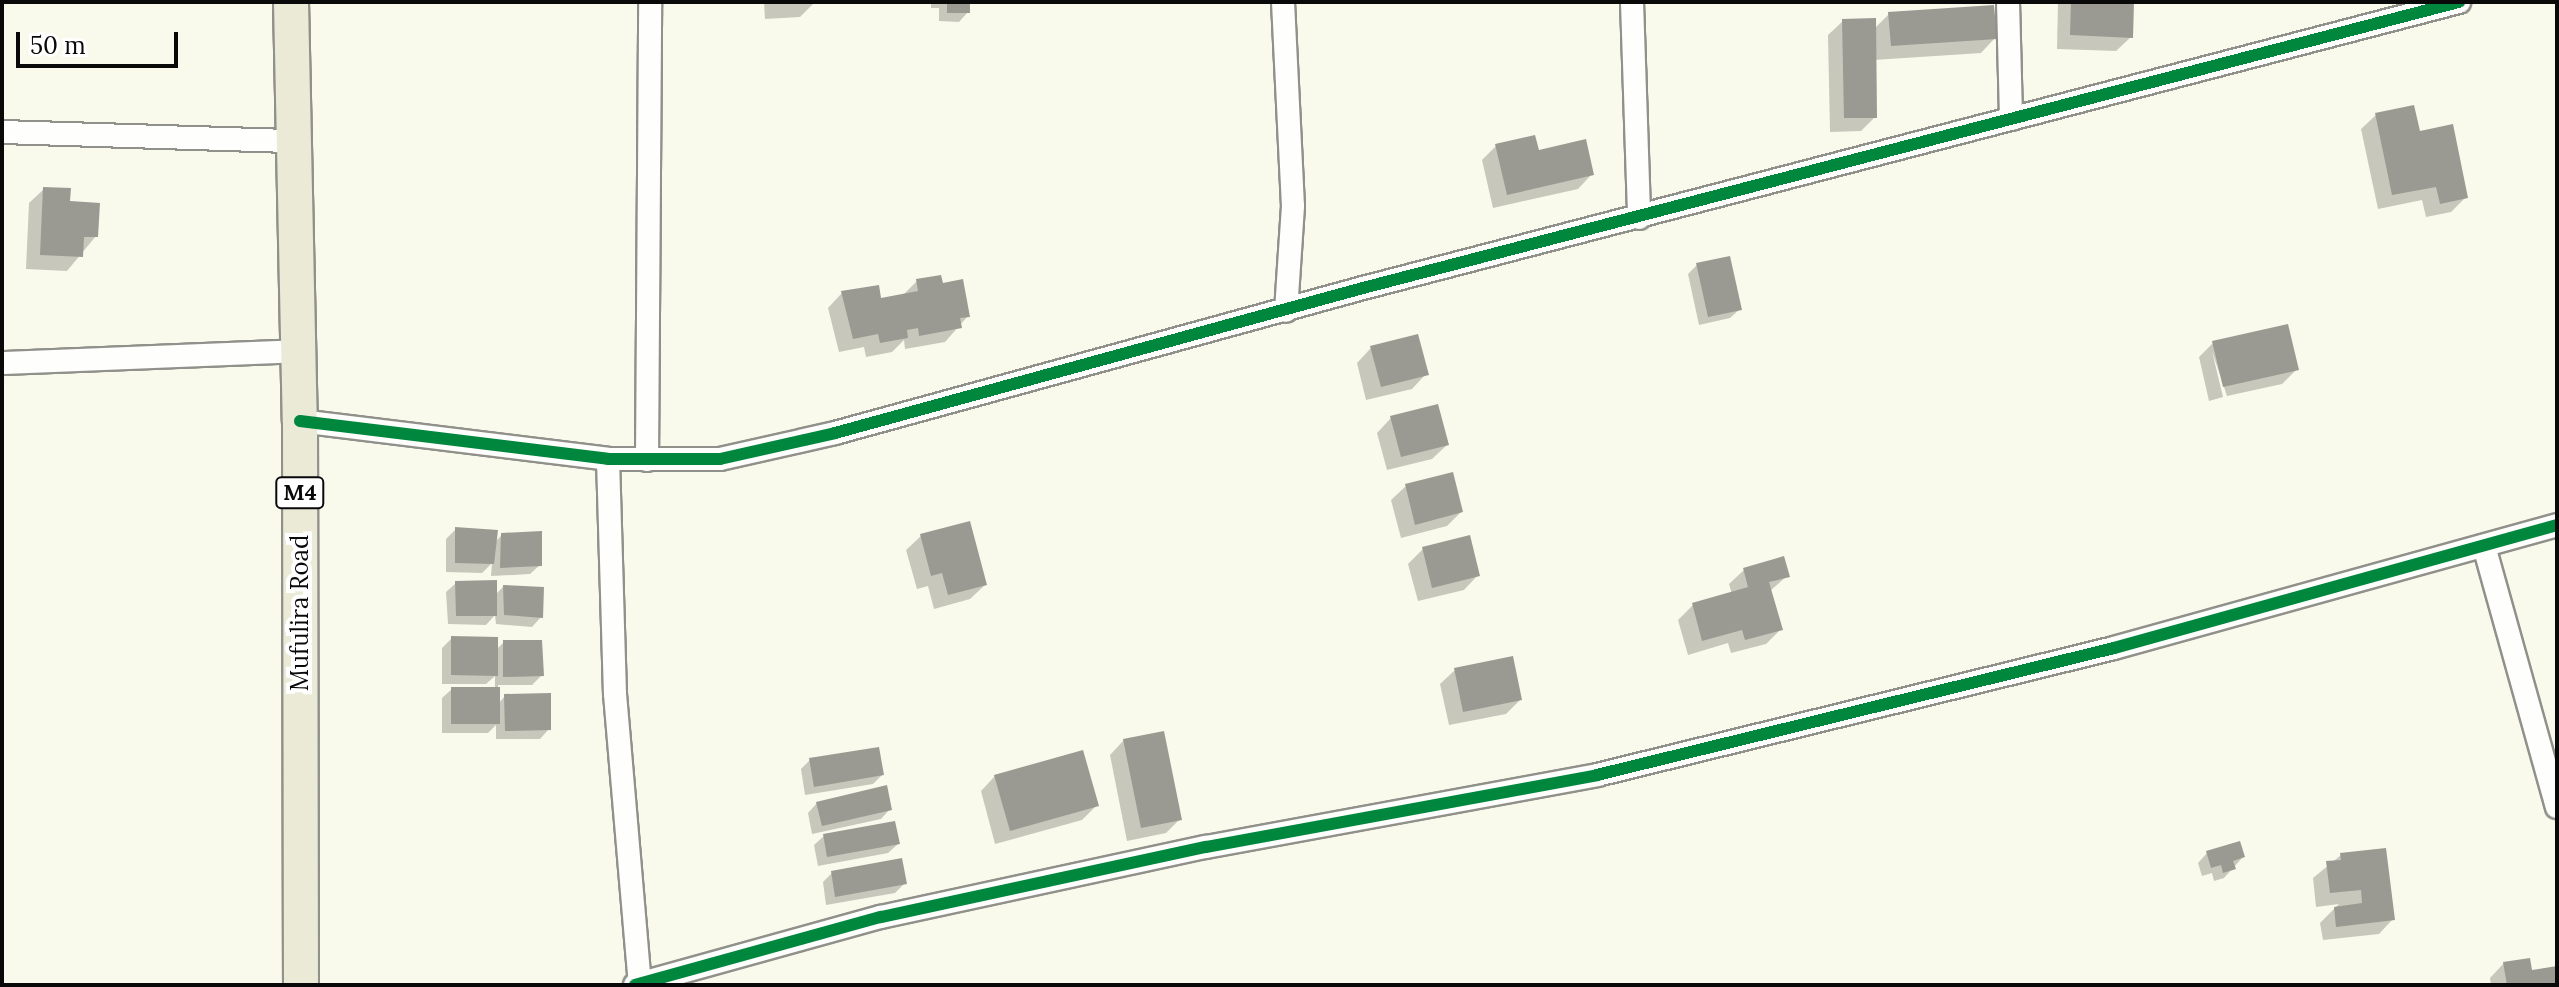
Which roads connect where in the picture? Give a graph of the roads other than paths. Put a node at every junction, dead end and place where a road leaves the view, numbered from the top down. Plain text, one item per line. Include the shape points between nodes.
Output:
1 (291, 2) edge
2 (650, 2) edge
3 (1283, 2) edge
4 (1632, 2) edge
5 (2008, 2) edge
6 (2459, 2) edge
7 (2011, 119) junction
8 (2, 132) edge
9 (294, 141) junction
10 (1639, 218) junction
11 (1286, 311) junction
12 (298, 351) junction
13 (2, 363) edge
14 (300, 421) junction
15 (608, 459) junction
16 (647, 460) junction
17 (2557, 525) edge
18 (2484, 546) junction
19 (2557, 807) edge
20 (301, 985) edge
21 (638, 985) edge

1 - 9 main road, Mufulira Road / M4
2 - 16 street
3 - 11 street via 1293,206
4 - 10 street
5 - 7 street
6 - 7 street
7 - 10 street
8 - 9 street
9 - 12 main road, Mufulira Road / M4
10 - 11 street
11 - 16 street via 820,436 720,459
12 - 13 street
12 - 14 main road, Mufulira Road / M4
14 - 15 street
14 - 20 main road, Mufulira Road / M4
15 - 16 street
15 - 21 street via 615,694
17 - 18 street
18 - 19 street
18 - 21 street via 2114,648 1597,775 1206,847 881,917

